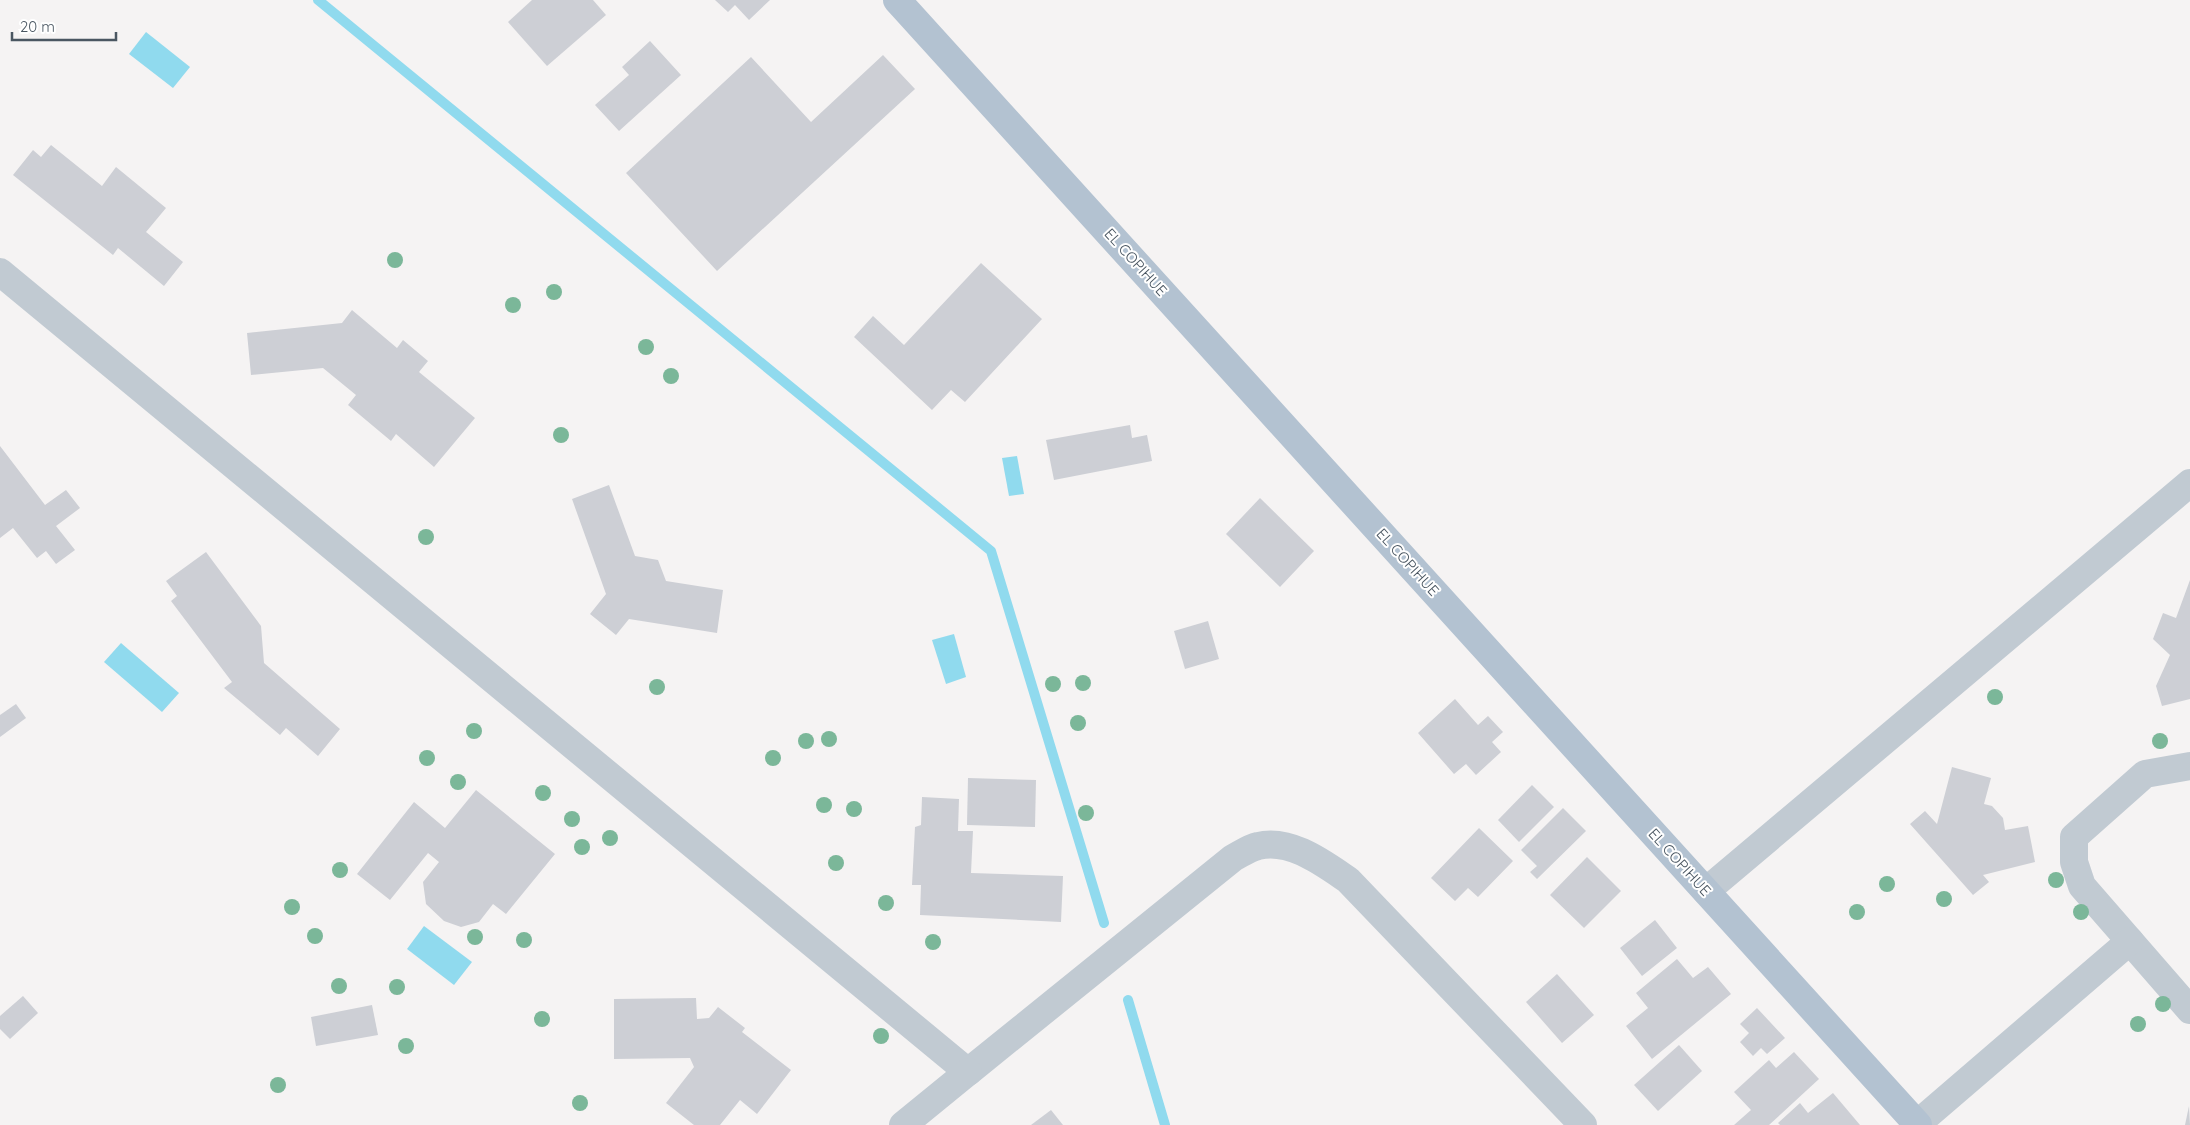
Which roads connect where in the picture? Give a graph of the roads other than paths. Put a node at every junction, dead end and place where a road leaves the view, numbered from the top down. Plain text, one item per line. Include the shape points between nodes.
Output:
1 (897, 0) edge
2 (0, 272) edge
3 (2190, 483) edge
4 (2190, 766) edge
5 (1706, 891) junction
6 (2130, 941) junction
7 (2190, 1010) edge
8 (968, 1072) junction
9 (1918, 1124) edge
10 (903, 1125) edge
11 (1583, 1125) edge

1 - 5 main road, EL COPIHUE
2 - 8 street
3 - 5 street
4 - 6 street via 2144,774 2074,837 2074,862 2082,886
5 - 9 main road, EL COPIHUE
6 - 7 street
6 - 9 street
8 - 10 street
8 - 11 street via 1233,858 1258,846 1276,845 1297,850 1322,862 1348,880

